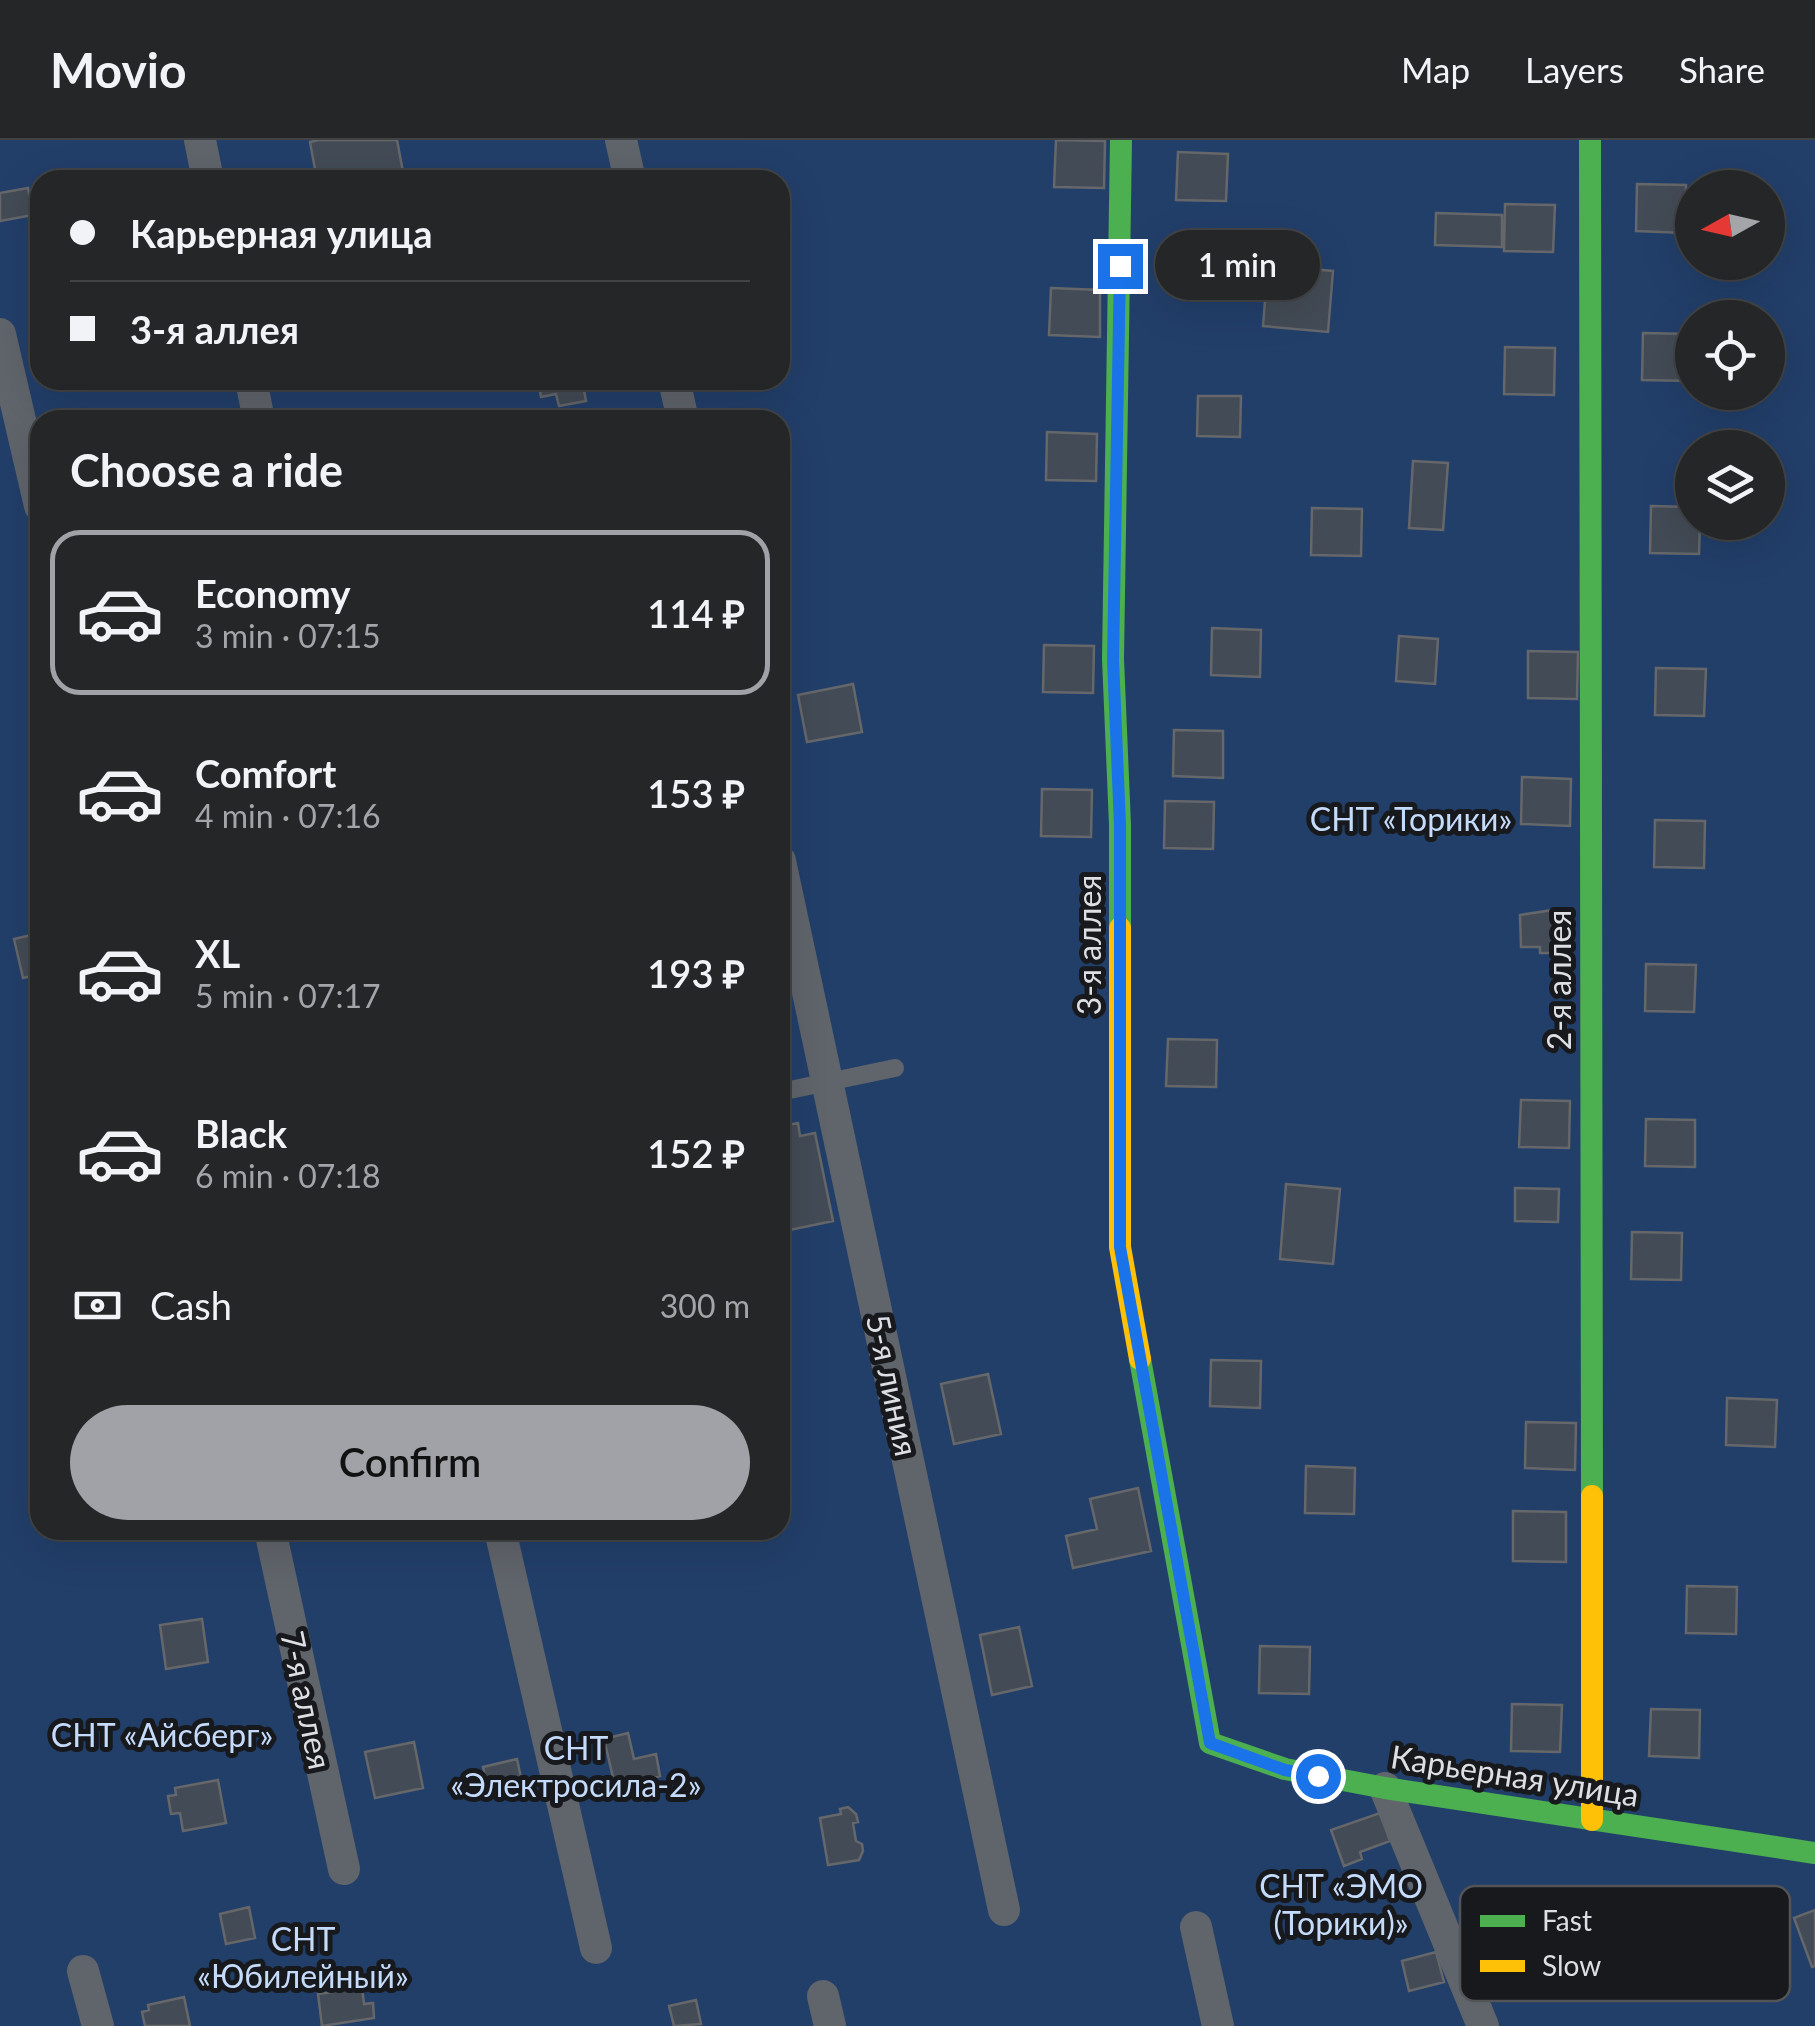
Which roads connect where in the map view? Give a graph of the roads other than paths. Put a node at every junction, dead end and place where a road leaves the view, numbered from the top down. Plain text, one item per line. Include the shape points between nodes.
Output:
1 (200, 140) edge
2 (621, 140) edge
3 (1121, 140) edge
4 (1590, 140) edge
5 (206, 170) edge
6 (628, 170) edge
7 (0, 334) edge
8 (30, 463) edge
9 (790, 907) edge
10 (895, 1068) dead end
11 (828, 1082) junction
12 (790, 1090) edge
13 (272, 1540) edge
14 (502, 1540) edge
15 (1210, 1743) joint
16 (1385, 1788) junction
17 (1592, 1820) junction
18 (1815, 1853) edge
19 (344, 1870) dead end
20 (1004, 1910) dead end
21 (1196, 1927) dead end
22 (596, 1948) dead end
23 (84, 1971) dead end
24 (1460, 1972) edge
25 (1472, 2001) edge
26 (98, 2026) edge
27 (1218, 2026) edge
28 (1482, 2026) edge

1 - 5 street
2 - 6 street
3 - 15 street, 3-я аллея via 1113,660 1120,825 1120,1247
4 - 17 street, 2-я аллея
7 - 8 street
9 - 11 street, 5-я линия
10 - 11 lane
11 - 12 lane
11 - 20 street, 5-я линия
13 - 19 street, 7-я аллея
14 - 22 street
15 - 16 street, Карьерная улица via 1285,1770
16 - 17 street, Карьерная улица
16 - 24 street
17 - 18 street, Карьерная улица
21 - 27 street
23 - 26 street
25 - 28 street

